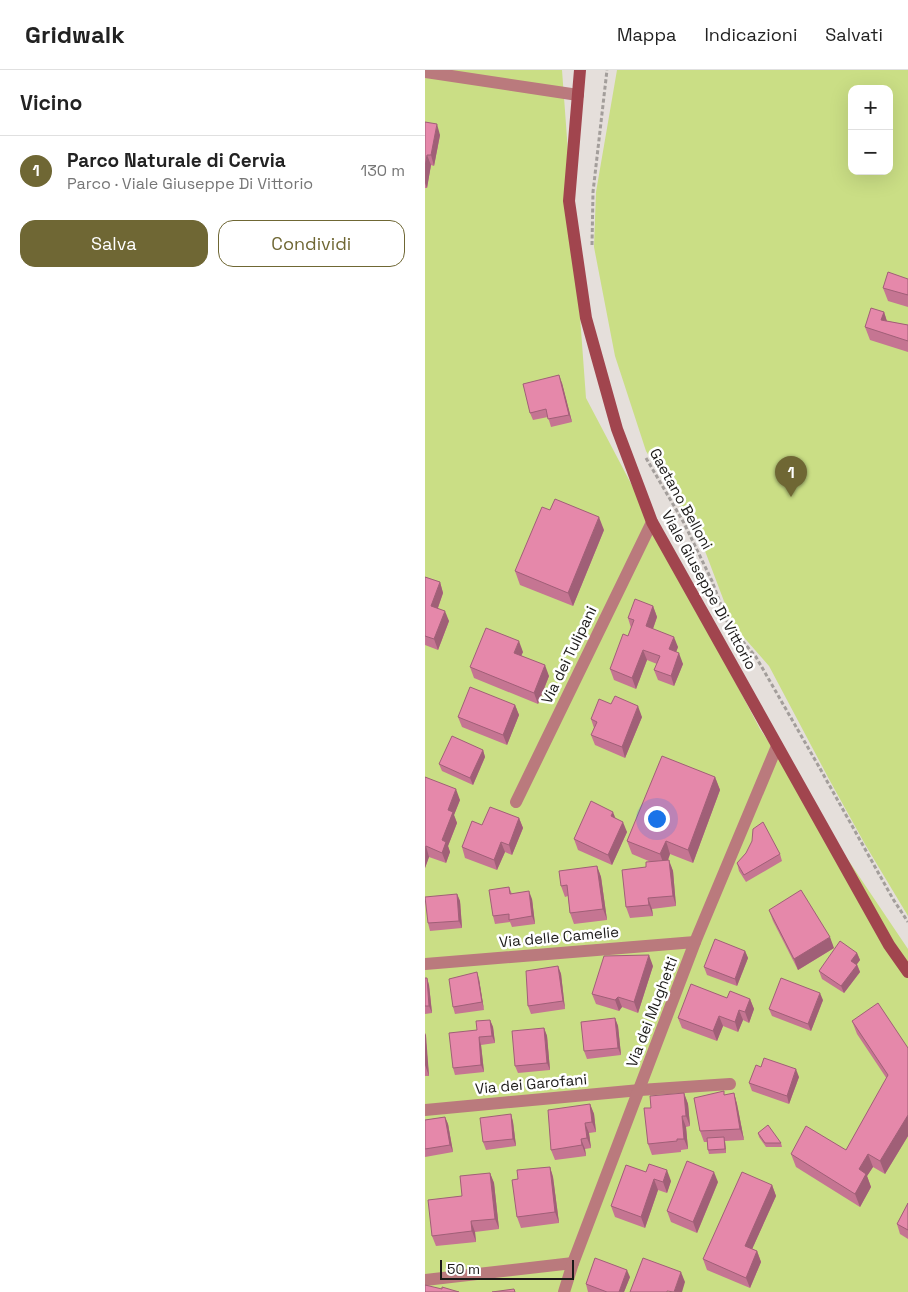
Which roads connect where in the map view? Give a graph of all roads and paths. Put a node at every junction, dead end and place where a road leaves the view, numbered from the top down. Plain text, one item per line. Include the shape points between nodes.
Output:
1 (580, 70) edge
2 (607, 70) edge
3 (425, 72) edge
4 (578, 95) junction
5 (592, 248) dead end
6 (643, 452) dead end
7 (652, 522) junction
8 (777, 746) junction
9 (517, 802) dead end
10 (908, 922) edge
11 (695, 942) junction
12 (425, 964) edge
13 (908, 972) edge
14 (730, 1084) dead end
15 (640, 1090) junction
16 (425, 1110) edge
17 (573, 1264) junction
18 (425, 1280) edge
19 (564, 1292) edge

1 - 4 street, Viale Giuseppe Di Vittorio
2 - 5 path via 593,192
3 - 4 street
4 - 7 street, Viale Giuseppe Di Vittorio via 569,201 586,318 617,429
6 - 10 path, Gaetano Belloni via 684,523 728,624 756,657
7 - 8 street, Viale Giuseppe Di Vittorio
7 - 9 street, Via dei Tulipani
8 - 11 street, Via dei Mughetti
8 - 13 street, Viale Giuseppe Di Vittorio via 889,945
11 - 12 street, Via delle Camelie
11 - 15 street, Via dei Mughetti
14 - 15 street, Via dei Garofani
15 - 16 street, Via dei Garofani
15 - 17 street, Via dei Mughetti
17 - 18 street
17 - 19 street, Via dei Mughetti

